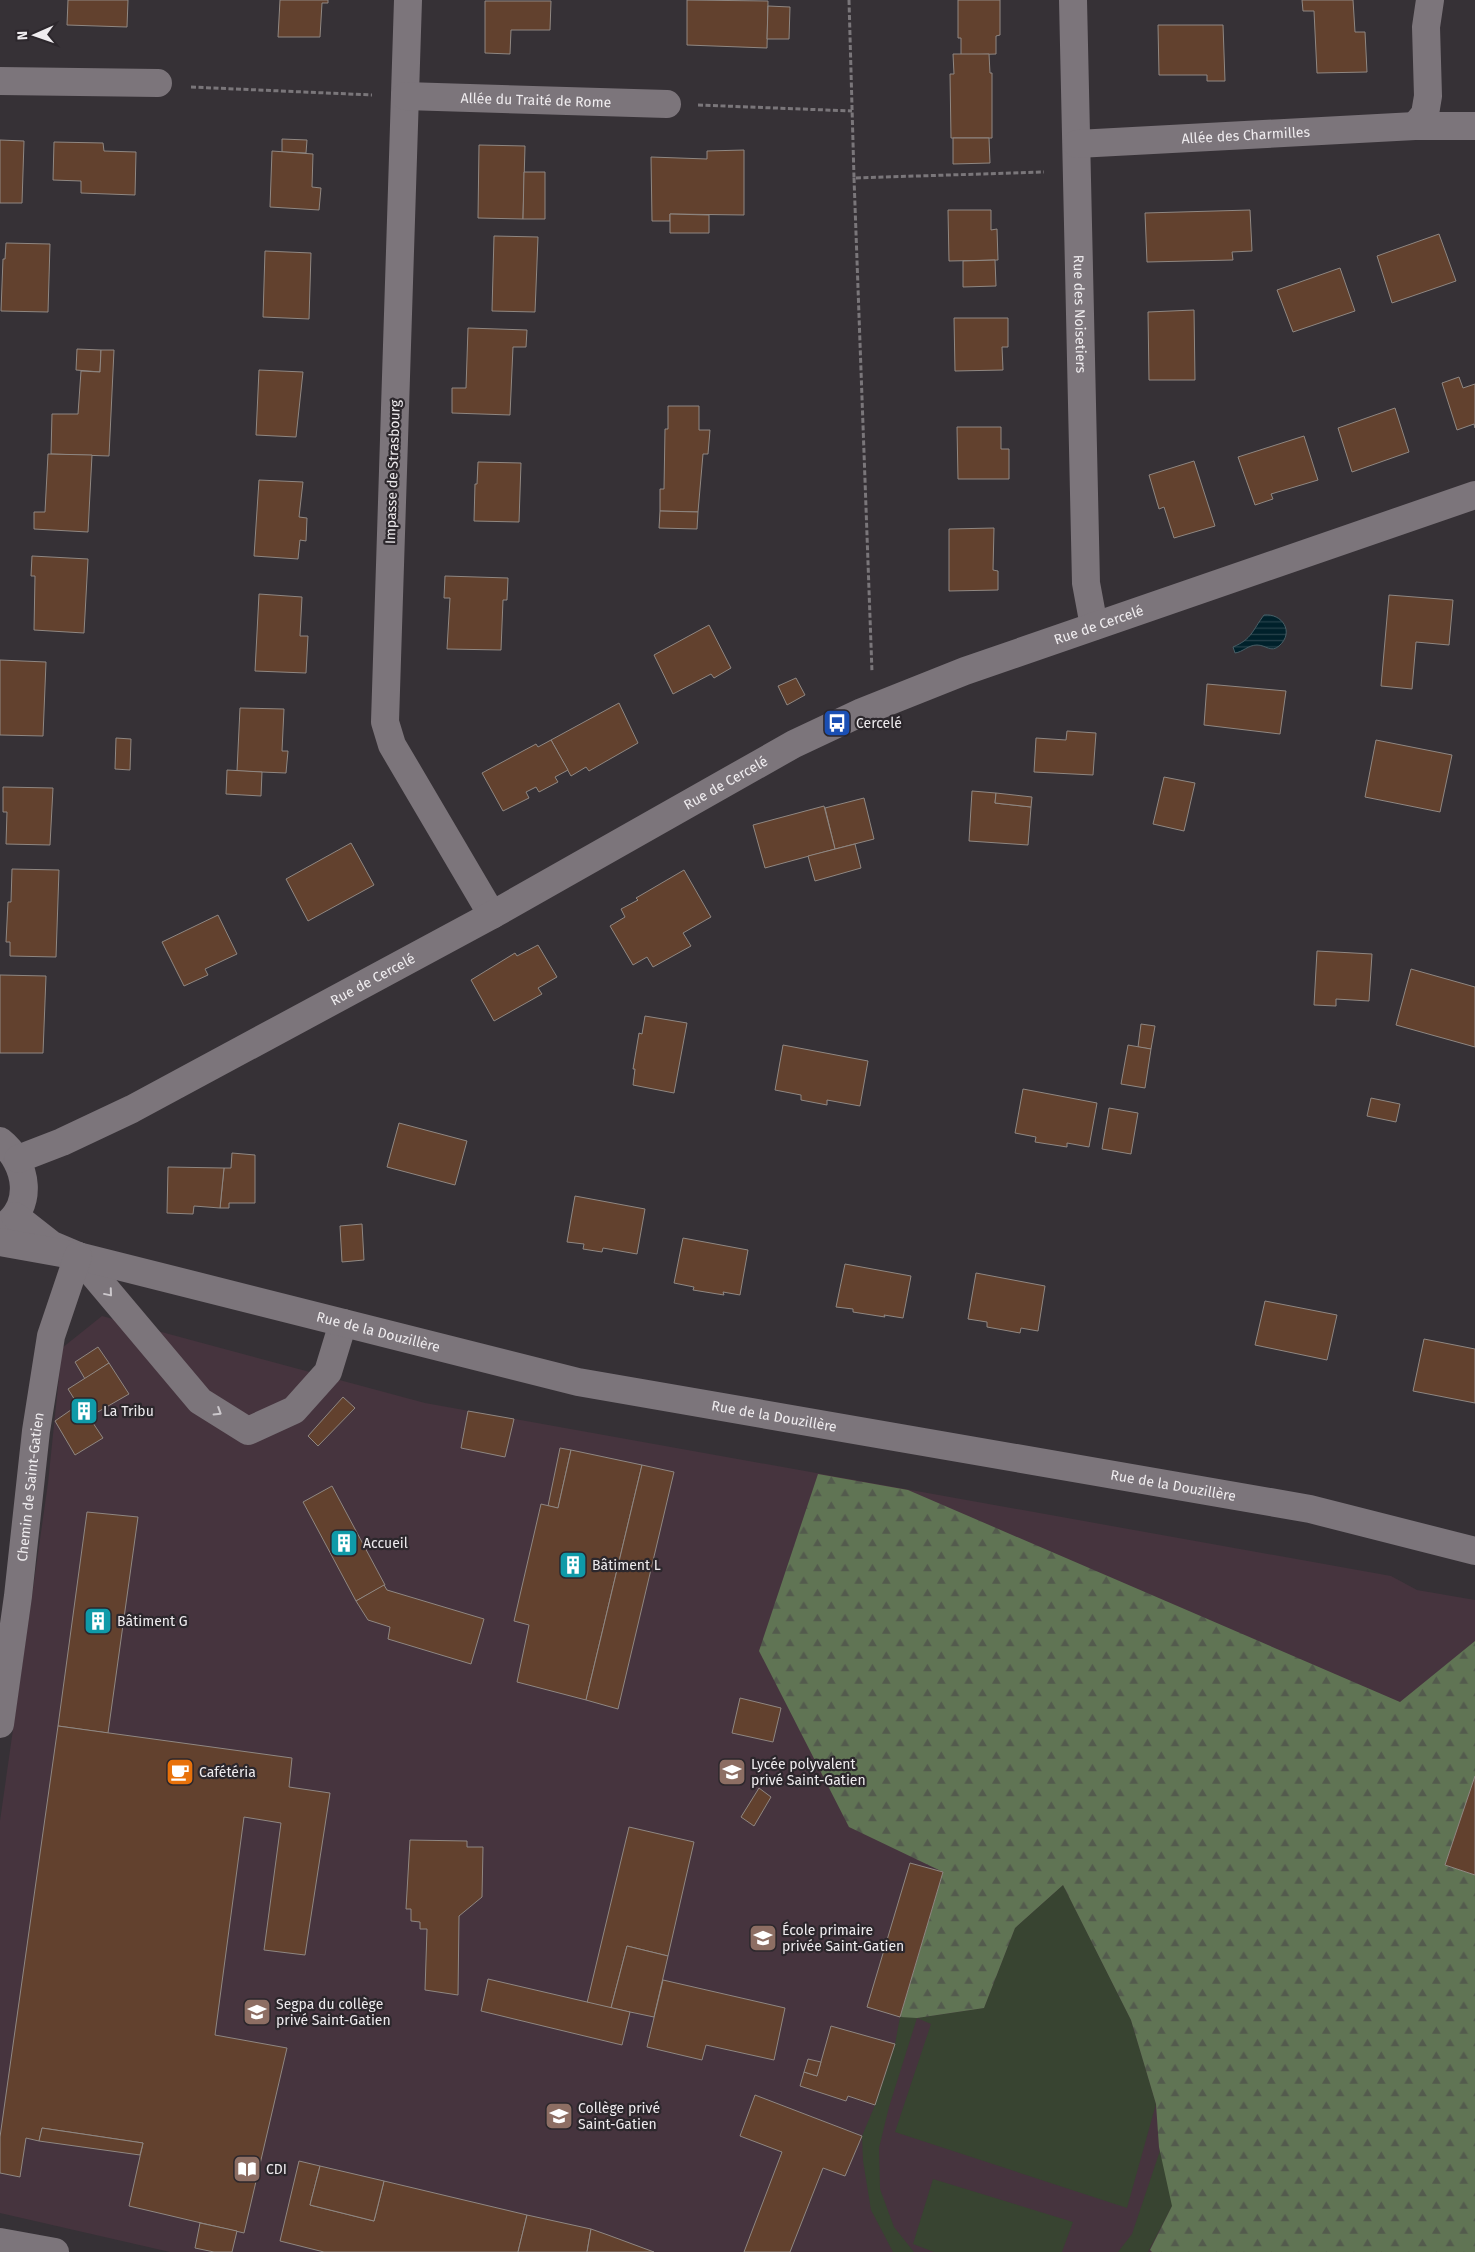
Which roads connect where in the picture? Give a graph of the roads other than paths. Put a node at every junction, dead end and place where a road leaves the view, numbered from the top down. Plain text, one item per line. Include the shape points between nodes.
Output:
1 (408, 0) edge
2 (1073, 0) edge
3 (1430, 0) edge
4 (0, 81) edge
5 (158, 83) road end
6 (405, 96) junction
7 (667, 104) road end
8 (1415, 126) junction
9 (1475, 126) edge
10 (1077, 144) junction
11 (1475, 495) edge
12 (1094, 626) junction
13 (492, 915) junction
14 (9, 1150) edge
15 (7, 1223) edge
16 (0, 1242) edge
17 (78, 1256) junction
18 (343, 1323) junction
19 (1475, 1551) edge
20 (9, 1594) edge
21 (0, 1724) edge
22 (0, 2242) edge
23 (56, 2252) edge

1 - 6 street, Impasse de Strasbourg
2 - 10 street, Rue des Noisetiers
3 - 8 street via 1426,27 1428,96 1425,114
4 - 5 street
6 - 7 street, Allée du Traité de Rome
6 - 13 street, Impasse de Strasbourg via 385,722 392,746
8 - 9 street, Allée des Charmilles
8 - 10 street, Allée des Charmilles
10 - 12 street, Rue des Noisetiers via 1086,583
11 - 12 street, Rue de Cercelé
12 - 13 street, Rue de Cercelé via 883,702 794,744
13 - 14 street, Rue de Cercelé via 132,1109 62,1142
14 - 15 street via 25,1177 22,1200
15 - 17 street, Rue de la Douzillère
16 - 17 street, Rue de la Douzillère
17 - 18 street, Rue de la Douzillère
17 -> 18 street via 200,1401 248,1431 294,1410 328,1372
17 - 20 street, Chemin de Saint-Gatien via 52,1336
18 - 19 street, Rue de la Douzillère via 578,1382 1310,1510
20 - 21 street, Chemin de Saint-Gatien
22 - 23 street

